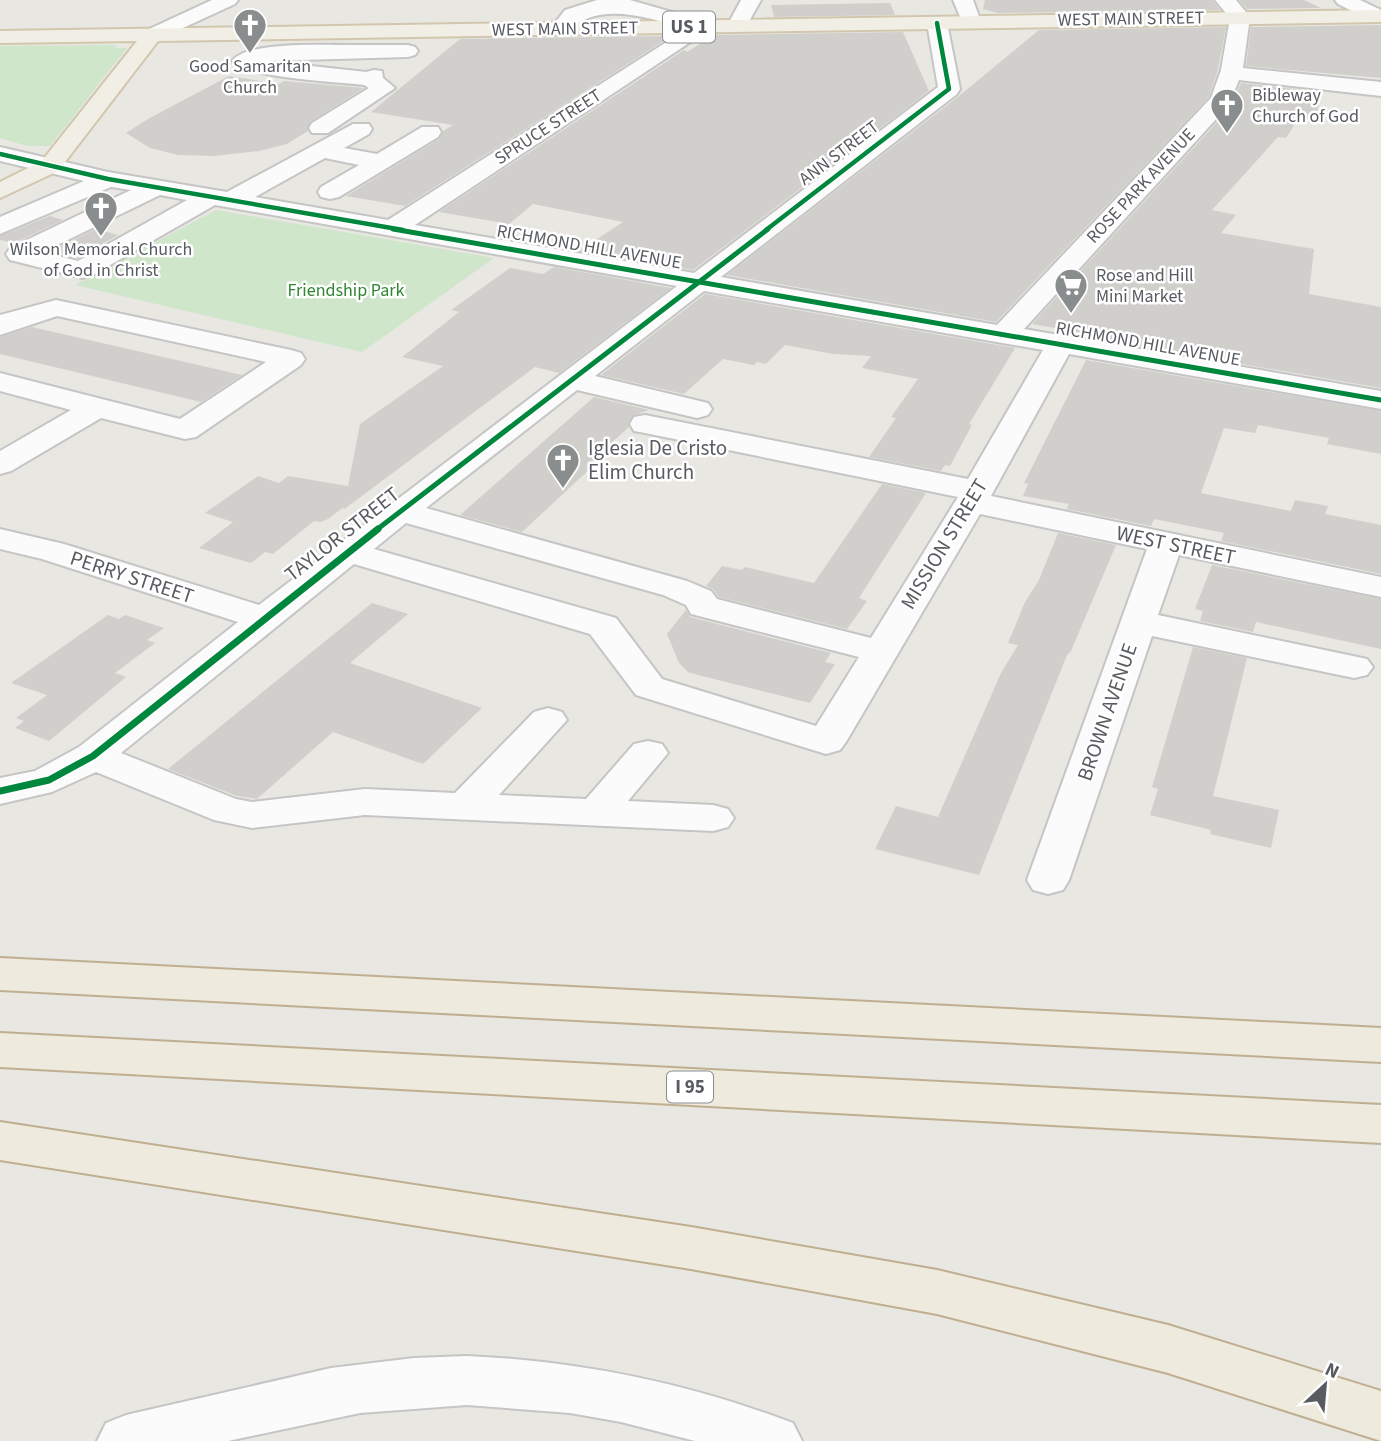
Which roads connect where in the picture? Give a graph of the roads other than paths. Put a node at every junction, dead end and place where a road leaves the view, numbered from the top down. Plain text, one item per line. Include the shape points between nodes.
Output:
1 (228, 0) edge
2 (751, 0) edge
3 (963, 0) edge
4 (1345, 0) edge
5 (615, 1) edge
6 (1232, 9) edge
7 (1379, 16) edge
8 (698, 17) junction
9 (971, 22) junction
10 (937, 23) junction
11 (737, 26) junction
12 (560, 29) junction
13 (422, 31) junction
14 (152, 35) junction
15 (0, 37) edge
16 (408, 51) junction
17 (1233, 64) junction
18 (1349, 65) dead end
19 (370, 79) junction
20 (1381, 89) edge
21 (361, 128) dead end
22 (430, 132) dead end
23 (320, 139) junction
24 (0, 153) edge
25 (381, 162) junction
26 (50, 166) junction
27 (108, 179) junction
28 (159, 187) junction
29 (0, 191) edge
30 (330, 192) dead end
31 (222, 198) junction
32 (0, 226) edge
33 (393, 228) junction
34 (695, 283) junction
35 (0, 327) edge
36 (1003, 335) junction
37 (1060, 345) junction
38 (570, 379) junction
39 (0, 382) edge
40 (1381, 400) edge
41 (96, 408) junction
42 (645, 424) dead end
43 (768, 451) junction
44 (0, 464) edge
45 (974, 496) junction
46 (400, 511) junction
47 (0, 539) edge
48 (1166, 543) junction
49 (348, 552) junction
50 (1381, 587) edge
51 (263, 618) junction
52 (1138, 622) junction
53 (880, 652) junction
54 (1354, 667) dead end
55 (548, 720) dead end
56 (648, 753) dead end
57 (93, 756) junction
58 (0, 791) edge
59 (464, 808) junction
60 (596, 813) junction
61 (713, 818) dead end
62 (1048, 880) dead end
63 (0, 974) edge
64 (1381, 1045) edge
65 (0, 1050) edge
66 (1381, 1124) edge
67 (0, 1141) edge
68 (1381, 1416) edge
69 (126, 1441) edge
70 (773, 1441) edge

1 - 14 street
2 - 11 street
3 - 9 street
4 - 7 street
5 - 8 street via 665,16
5 - 12 street via 590,6 565,19
6 - 7 main road, WEST MAIN STREET / US 1
6 - 9 main road, WEST MAIN STREET / US 1
6 - 17 street, ROSE PARK AVENUE
8 - 11 main road, WEST MAIN STREET / US 1
8 - 12 main road, WEST MAIN STREET / US 1
8 - 33 street, SPRUCE STREET
9 - 10 main road, WEST MAIN STREET / US 1
10 - 11 main road, WEST MAIN STREET / US 1
10 - 34 street, ANN STREET via 949,89
12 - 13 main road, WEST MAIN STREET / US 1
13 - 14 main road, WEST MAIN STREET / US 1
13 - 16 street via 421,42
14 - 15 main road, WEST MAIN STREET / US 1
14 - 26 main road
16 - 19 street
16 - 19 street via 271,53 243,61 266,68
17 - 18 street
17 - 20 street
17 - 36 street, ROSE PARK AVENUE via 1221,100
19 - 23 street via 384,88
21 - 23 street
22 - 25 street
23 - 25 street
23 - 31 street
24 - 26 street, RICHMOND HILL AVENUE
25 - 30 street
26 - 27 street, RICHMOND HILL AVENUE
26 - 29 main road
27 - 28 street, RICHMOND HILL AVENUE
27 - 32 street
28 - 31 street, RICHMOND HILL AVENUE
28 - 31 street via 19,254 82,270
31 - 33 street, RICHMOND HILL AVENUE
33 - 34 street, RICHMOND HILL AVENUE
34 - 36 street, RICHMOND HILL AVENUE
34 - 38 street, TAYLOR STREET
35 - 41 street via 56,308 291,359 185,430
36 - 37 street, RICHMOND HILL AVENUE
37 - 40 street, RICHMOND HILL AVENUE
37 - 45 street, MISSION STREET
38 - 43 street via 785,430
38 - 46 street, TAYLOR STREET
39 - 41 street
41 - 44 street
42 - 43 street, WEST STREET
43 - 45 street, WEST STREET
45 - 48 street, WEST STREET
45 - 53 street, MISSION STREET
46 - 49 street, TAYLOR STREET
46 - 53 street via 675,588 699,598 704,606
47 - 51 street, PERRY STREET
48 - 50 street, WEST STREET
48 - 52 street, BROWN AVENUE
49 - 51 street, TAYLOR STREET
49 - 53 street, MISSION STREET via 603,626 649,687 825,742
51 - 57 street, TAYLOR STREET
52 - 54 street
52 - 62 street, BROWN AVENUE
55 - 59 street
56 - 60 street
57 - 58 street, TAYLOR STREET via 53,779
57 - 59 street via 228,811 252,815 365,802
59 - 60 street
60 - 61 street
63 - 64 highway
65 - 66 highway, I 95
67 - 68 highway via 691,1248 937,1292 1155,1345
69 - 70 street via 329,1393 449,1381 532,1383 626,1396 698,1414

